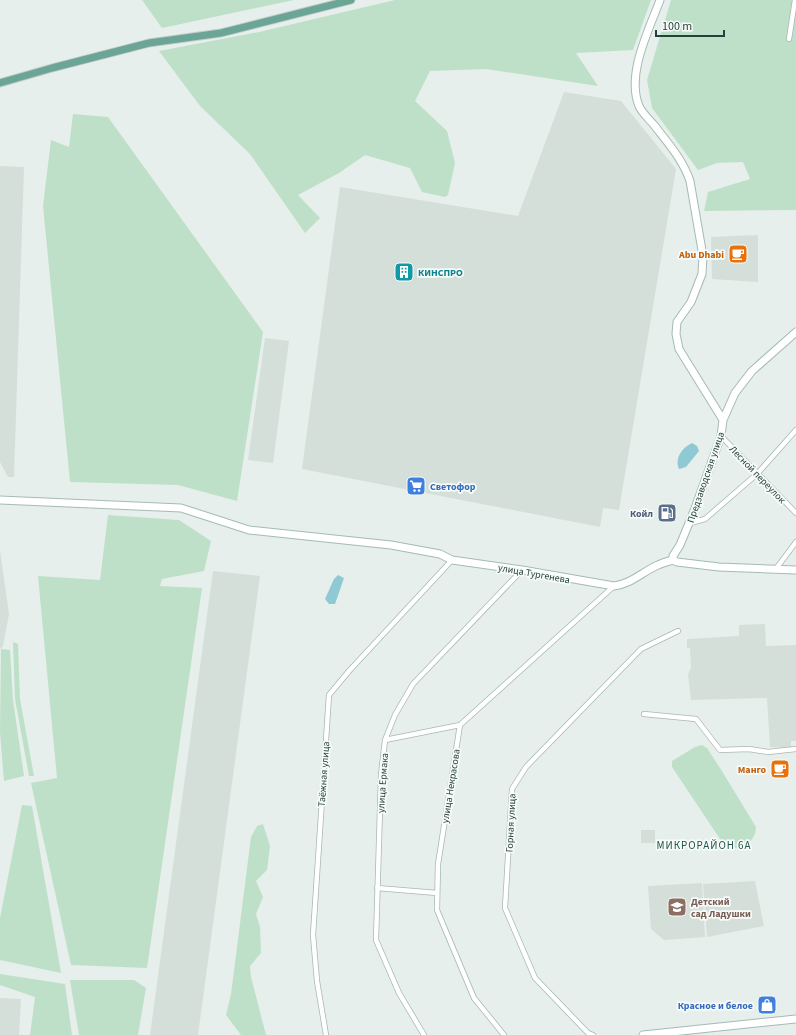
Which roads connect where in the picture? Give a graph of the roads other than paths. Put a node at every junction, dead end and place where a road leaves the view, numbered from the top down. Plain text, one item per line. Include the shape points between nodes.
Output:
1 (350, 0) edge
2 (660, 0) edge
3 (795, 0) edge
4 (789, 40) dead end
5 (0, 83) edge
6 (796, 332) edge
7 (723, 420) junction
8 (796, 430) edge
9 (721, 436) junction
10 (758, 474) junction
11 (0, 500) edge
12 (796, 513) edge
13 (690, 523) junction
14 (796, 542) edge
15 (452, 560) junction
16 (673, 560) junction
17 (522, 570) junction
18 (775, 570) junction
19 (796, 570) edge
20 (614, 586) junction
21 (678, 631) dead end
22 (644, 714) dead end
23 (460, 725) junction
24 (385, 740) junction
25 (796, 749) edge
26 (377, 888) junction
27 (437, 893) junction
28 (796, 1019) edge
29 (326, 1035) edge
30 (424, 1035) edge
31 (504, 1035) edge
32 (593, 1035) edge
33 (643, 1035) edge

1 - 5 main road via 220,33 149,43
2 - 7 street, Предзаводская улица via 635,73 636,96 639,106 668,143 690,182 703,256 702,274 691,302 677,322 676,334 679,349
3 - 4 street
6 - 7 street via 752,371 735,393
7 - 9 street, Предзаводская улица
8 - 10 street
9 - 10 street, Лесной переулок
9 - 13 street, Предзаводская улица
10 - 12 street, Лесной переулок
10 - 13 street via 705,520
11 - 15 street, улица Тургенева via 181,508 249,530 391,545 440,554
13 - 16 street, Предзаводская улица
14 - 18 street
15 - 17 street, улица Тургенева
15 - 29 street, Таёжная улица via 329,695 312,935
16 - 18 street via 719,567
16 - 20 street, улица Тургенева via 658,565 621,586
17 - 20 street, улица Тургенева
17 - 24 street, улица Ермака via 413,684 395,715
18 - 19 street
20 - 23 street
21 - 32 street, Горная улица via 641,649 526,767 512,789 505,908 535,978
22 - 25 street via 696,718 720,750 749,749 768,752
23 - 24 street
23 - 27 street, улица Некрасова via 438,864
24 - 26 street, улица Ермака via 381,775
26 - 27 street
26 - 30 street, улица Ермака via 376,940 399,993
27 - 31 street, улица Некрасова via 437,910 474,998
28 - 33 street

